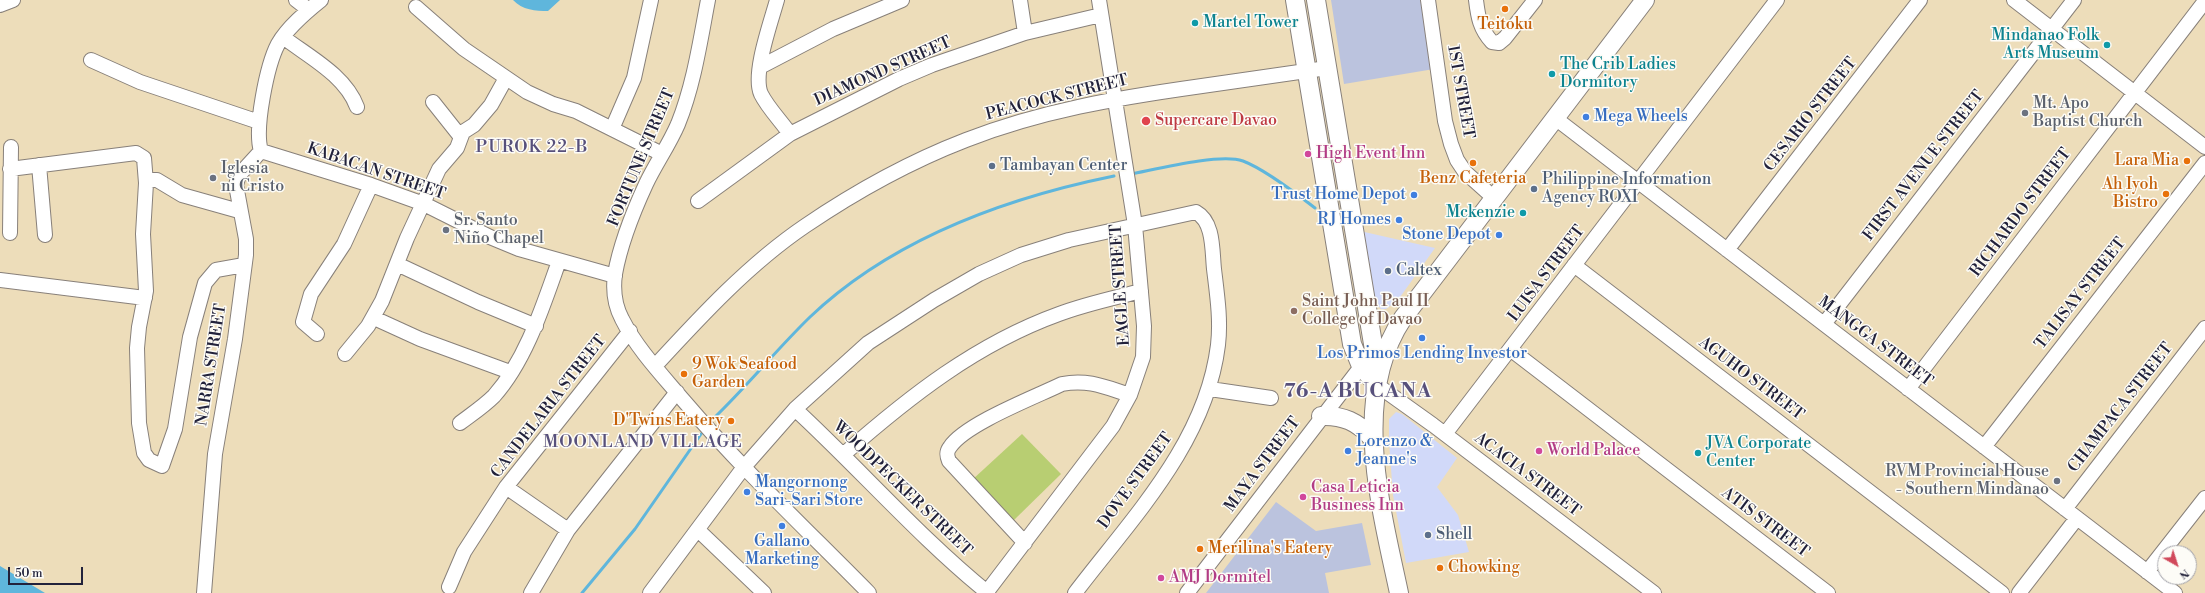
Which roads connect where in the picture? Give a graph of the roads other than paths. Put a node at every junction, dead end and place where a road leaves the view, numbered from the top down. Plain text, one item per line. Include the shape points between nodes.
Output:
1 (13, 0) edge
2 (296, 0) edge
3 (320, 0) edge
4 (651, 0) edge
5 (708, 0) edge
6 (777, 0) edge
7 (902, 0) edge
8 (1020, 0) edge
9 (1099, 0) edge
10 (1295, 0) edge
11 (1316, 0) edge
12 (1428, 0) edge
13 (1476, 0) edge
14 (1534, 0) edge
15 (1645, 0) edge
16 (1777, 0) edge
17 (1920, 0) edge
18 (2014, 0) edge
19 (2074, 0) edge
20 (2205, 1) edge
21 (0, 5) edge
22 (416, 7) dead end
23 (309, 10) junction
24 (1101, 15) junction
25 (2052, 29) junction
26 (1025, 33) junction
27 (283, 37) junction
28 (91, 60) dead end
29 (760, 67) junction
30 (1327, 68) junction
31 (1306, 71) junction
32 (506, 78) junction
33 (2134, 92) junction
34 (1114, 99) junction
35 (433, 102) dead end
36 (357, 107) dead end
37 (1555, 118) junction
38 (259, 122) junction
39 (612, 129) junction
40 (790, 134) junction
41 (460, 136) junction
42 (11, 147) dead end
43 (2205, 147) edge
44 (261, 151) junction
45 (662, 154) junction
46 (2205, 163) edge
47 (39, 165) junction
48 (10, 169) junction
49 (1638, 182) junction
50 (146, 183) junction
51 (371, 185) junction
52 (1494, 198) junction
53 (698, 201) dead end
54 (424, 204) junction
55 (239, 211) junction
56 (1134, 225) junction
57 (10, 233) dead end
58 (44, 235) dead end
59 (1727, 250) junction
60 (559, 261) junction
61 (397, 264) junction
62 (244, 265) junction
63 (1574, 265) junction
64 (615, 276) junction
65 (0, 280) edge
66 (1141, 291) junction
67 (145, 298) junction
68 (374, 318) junction
69 (1399, 324) junction
70 (1824, 324) junction
71 (536, 326) junction
72 (2205, 328) edge
73 (630, 331) junction
74 (317, 334) dead end
75 (1510, 349) junction
76 (1374, 350) junction
77 (345, 354) dead end
78 (655, 366) junction
79 (1361, 366) junction
80 (510, 372) junction
81 (1377, 385) junction
82 (1210, 389) junction
83 (1908, 389) junction
84 (676, 392) junction
85 (1130, 395) junction
86 (1271, 398) dead end
87 (795, 409) junction
88 (1321, 416) junction
89 (460, 423) dead end
90 (1445, 434) junction
91 (1372, 438) junction
92 (1984, 447) junction
93 (844, 454) junction
94 (744, 467) junction
95 (506, 487) junction
96 (2205, 498) edge
97 (2065, 509) junction
98 (2077, 518) junction
99 (568, 530) junction
100 (698, 530) junction
101 (1025, 543) junction
102 (2147, 572) junction
103 (449, 587) dead end
104 (204, 593) edge
105 (531, 593) edge
106 (650, 593) edge
107 (764, 593) edge
108 (869, 593) edge
109 (987, 593) edge
110 (1075, 593) edge
111 (1187, 593) edge
112 (1398, 593) edge
113 (1654, 593) edge
114 (1828, 593) edge
115 (2002, 593) edge
116 (2019, 593) edge
117 (2175, 593) edge

1 - 21 street
2 - 23 street
3 - 23 street
4 - 39 street via 634,78
5 - 45 street, FORTUNE STREET via 692,80 677,126
6 - 29 street
7 - 29 street via 833,29
8 - 26 street
9 - 24 street, EAGLE STREET
10 - 31 main road
11 - 30 main road
12 - 52 street, 1ST STREET via 1445,122 1451,144 1465,172
13 - 14 street via 1478,19 1483,32 1492,42 1499,42 1505,38
15 - 37 main road
16 - 49 street, LUISA STREET
17 - 59 street, CESARIO STREET
18 - 25 street
19 - 25 street, FIRST AVENUE STREET
20 - 33 street, RICHARDO STREET
22 - 32 street via 464,49
23 - 27 street
24 - 26 street, DIAMOND STREET
24 - 34 street, EAGLE STREET
25 - 33 street
25 - 70 street, FIRST AVENUE STREET
26 - 40 street, DIAMOND STREET via 932,65
27 - 36 street via 340,81 351,93
27 - 38 street via 270,65
28 - 38 street via 120,75
29 - 40 street via 758,86 761,94
30 - 31 street, PEACOCK STREET
30 - 76 main road
31 - 34 street, PEACOCK STREET
31 - 79 main road via 1354,351
32 - 39 street via 553,104 576,111
32 - 41 street via 491,105 474,125
33 - 43 street
33 - 83 street, RICHARDO STREET
34 - 56 street, EAGLE STREET
34 - 78 street, PEACOCK STREET via 1023,120 904,166 804,227 759,263 704,312
35 - 41 street
37 - 49 street, MANGGA STREET
37 - 52 main road
38 - 44 street
39 - 45 street
40 - 53 street, DIAMOND STREET
41 - 54 street via 457,148 439,169
42 - 48 street
44 - 51 street, KABACAN STREET
44 - 55 street, NARRA STREET via 237,180
45 - 64 street, FORTUNE STREET via 646,184 621,251
46 - 92 street, TALISAY STREET
47 - 48 street
47 - 50 street via 136,153 144,158
47 - 58 street
48 - 57 street
49 - 59 street, MANGGA STREET
49 - 63 street, LUISA STREET
50 - 55 street via 157,180 182,195
50 - 67 street via 143,234
51 - 54 street, KABACAN STREET
51 - 74 street via 344,244 317,283 308,301 302,322
52 - 69 main road
54 - 60 street, KABACAN STREET via 490,237
54 - 61 street
55 - 62 street, NARRA STREET via 246,239
56 - 66 street, EAGLE STREET
56 - 82 street, DOVE STREET via 1196,212 1207,221 1218,301 1218,343
56 - 87 street via 1034,251 979,274 868,343
59 - 70 street, MANGGA STREET
60 - 64 street, KABACAN STREET
60 - 71 street
61 - 68 street
61 - 71 street
62 - 67 street via 216,270 205,283 199,297 175,429 162,466 146,457 140,442 137,348
62 - 104 street, NARRA STREET via 235,339 215,454
63 - 75 street, LUISA STREET
63 - 115 street, AGUHO STREET
64 - 73 street, FORTUNE STREET via 617,306
65 - 67 street
66 - 85 street, EAGLE STREET via 1143,356
66 - 93 street via 1060,313 999,339 948,370 894,410
68 - 77 street
68 - 80 street via 420,339
69 - 76 street, MAYA STREET
69 - 81 main road via 1387,350
70 - 83 street, MANGGA STREET
71 - 80 street
72 - 97 street, CHAMPACA STREET
73 - 78 street, FORTUNE STREET
73 - 95 street, CANDELARIA STREET
75 - 90 street, LUISA STREET
75 - 114 street, ATIS STREET
76 - 79 street, MAYA STREET
76 - 81 main road
78 - 84 street, FORTUNE STREET
79 - 81 main road
79 - 88 street, MAYA STREET
80 - 89 street via 494,396
81 - 90 street, ACACIA STREET
81 - 91 main road
82 - 86 street
82 - 110 street, DOVE STREET via 1191,433 1169,470
83 - 92 street, MANGGA STREET
84 - 94 street, FORTUNE STREET
84 - 99 street
85 - 101 street, EAGLE STREET via 1113,426
85 - 101 street via 1091,382 1076,381 1062,384 982,422 949,448 949,461
87 - 93 street, WOODPECKER STREET
87 - 94 street
88 - 91 main road via 1352,421
88 - 111 street, MAYA STREET
90 - 113 street, ACACIA STREET
91 - 112 main road via 1376,474
92 - 97 street, MANGGA STREET
93 - 109 street, WOODPECKER STREET via 928,539
94 - 100 street
94 - 108 street, FORTUNE STREET
95 - 99 street
95 - 103 street, CANDELARIA STREET via 464,552
96 - 102 street
97 - 98 street, MANGGA STREET
98 - 102 street, MANGGA STREET
98 - 116 street
99 - 105 street
100 - 106 street
100 - 107 street
101 - 109 street, EAGLE STREET
102 - 117 street, MANGGA STREET

